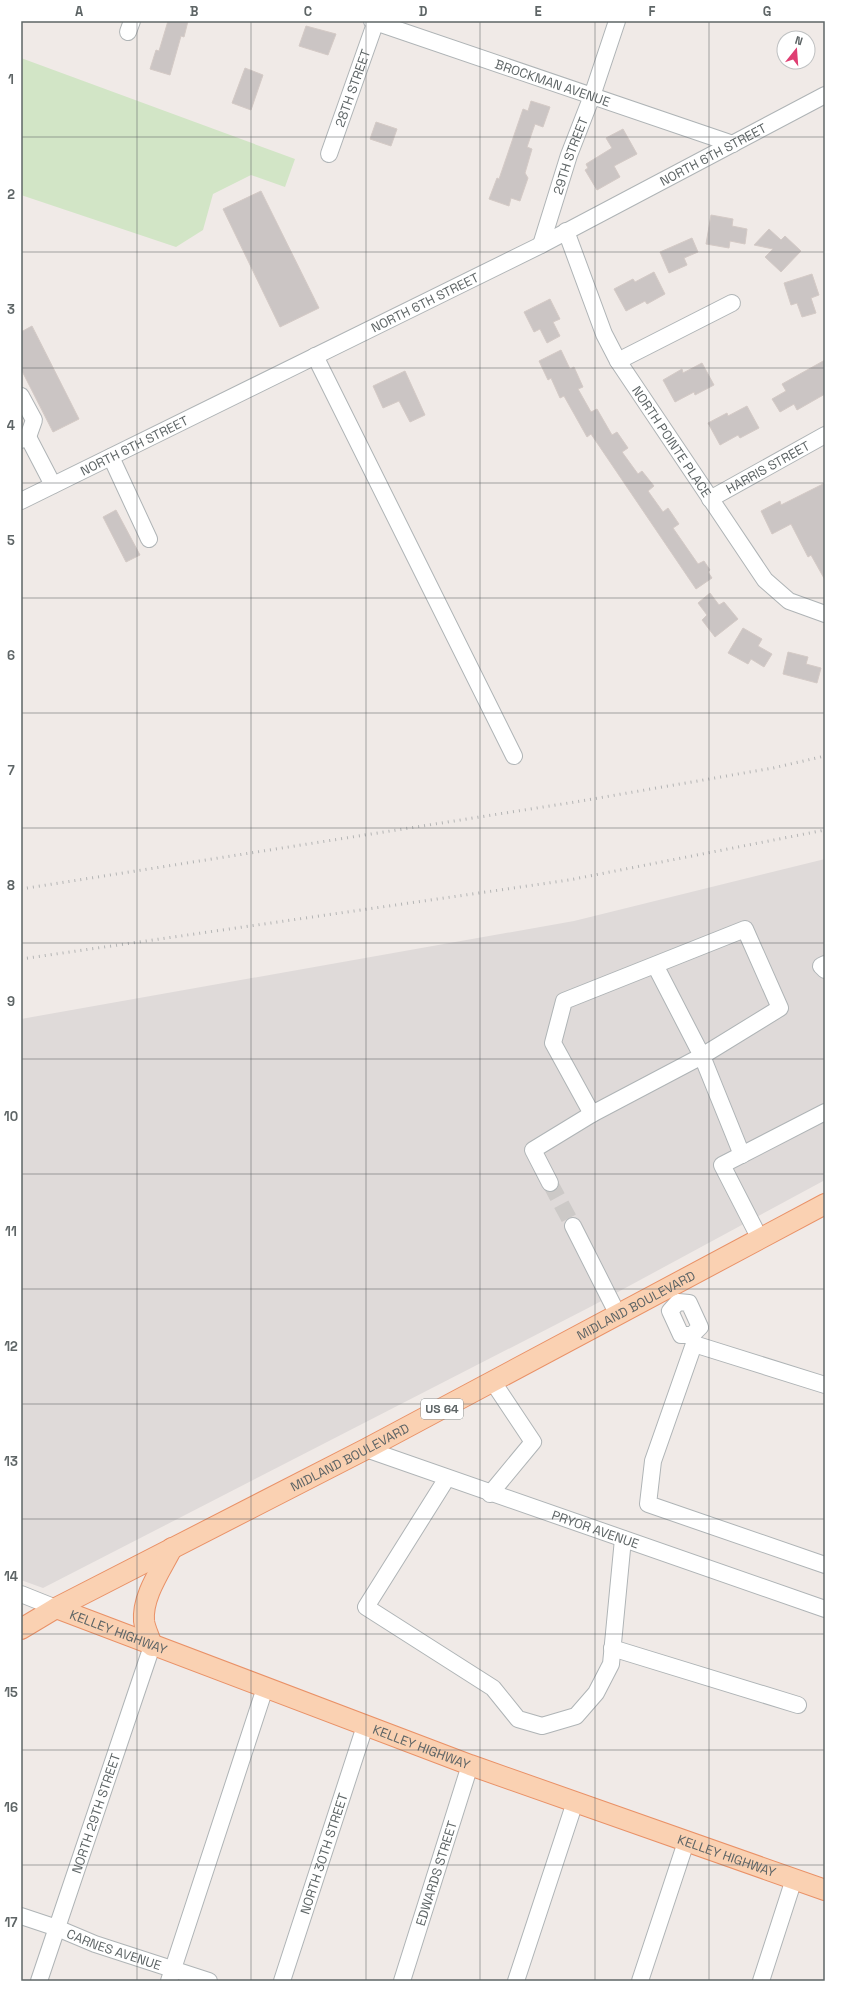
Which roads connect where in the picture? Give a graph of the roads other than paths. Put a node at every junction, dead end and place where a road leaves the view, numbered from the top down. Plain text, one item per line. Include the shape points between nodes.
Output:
1 (374, 21) edge
2 (617, 21) edge
3 (825, 95) edge
4 (592, 96) junction
5 (733, 144) junction
6 (329, 154) dead end
7 (566, 231) junction
8 (541, 245) junction
9 (732, 303) dead end
10 (315, 356) junction
11 (618, 361) junction
12 (21, 396) edge
13 (825, 435) edge
14 (25, 439) edge
15 (111, 457) junction
16 (53, 485) junction
17 (710, 499) junction
18 (21, 501) edge
19 (149, 539) dead end
20 (825, 614) edge
21 (514, 756) dead end
22 (825, 964) edge
23 (655, 965) junction
24 (825, 970) edge
25 (702, 1056) junction
26 (825, 1112) edge
27 (592, 1114) junction
28 (742, 1155) junction
29 (550, 1183) tunnel mouth
30 (825, 1204) edge
31 (573, 1226) tunnel mouth
32 (760, 1239) junction
33 (675, 1293) junction
34 (618, 1315) junction
35 (693, 1339) junction
36 (493, 1382) junction
37 (825, 1385) edge
38 (366, 1449) junction
39 (447, 1478) junction
40 (490, 1494) junction
41 (623, 1538) junction
42 (172, 1548) junction
43 (825, 1565) edge
44 (21, 1594) edge
45 (824, 1604) edge
46 (56, 1608) junction
47 (21, 1629) edge
48 (152, 1646) junction
49 (612, 1648) junction
50 (265, 1688) junction
51 (798, 1705) dead end
52 (365, 1726) junction
53 (470, 1765) junction
54 (575, 1802) junction
55 (686, 1842) junction
56 (794, 1879) junction
57 (825, 1890) edge
58 (21, 1916) edge
59 (57, 1928) junction
60 (171, 1975) edge
61 (39, 1981) edge
62 (209, 1981) edge
63 (282, 1981) edge
64 (402, 1981) edge
65 (516, 1981) edge
66 (640, 1981) edge
67 (761, 1981) edge

1 - 4 street, BROCKMAN AVENUE
1 - 6 street, 28TH STREET
2 - 4 street, 29TH STREET
3 - 5 street, NORTH 6TH STREET
4 - 5 street, BROCKMAN AVENUE
4 - 8 street, 29TH STREET via 569,155
5 - 7 street, NORTH 6TH STREET
7 - 8 street, NORTH 6TH STREET
7 - 11 street, NORTH POINTE PLACE via 604,334
8 - 10 street, NORTH 6TH STREET
9 - 11 street
10 - 15 street, NORTH 6TH STREET
10 - 21 street
11 - 17 street, NORTH POINTE PLACE
12 - 14 street via 34,420
13 - 17 street, HARRIS STREET
14 - 16 street
15 - 16 street, NORTH 6TH STREET
15 - 19 street
16 - 18 street, NORTH 6TH STREET
17 - 20 street, NORTH POINTE PLACE via 765,580 789,601
22 - 24 street via 821,966
23 - 25 street
23 - 25 street via 745,929 780,1008
23 - 27 street via 564,1001 553,1043
25 - 27 street
25 - 28 street
26 - 28 street
27 - 29 street via 533,1150
28 - 32 street via 722,1165
30 - 32 main road, MIDLAND BOULEVARD / US 64
31 - 34 street
32 - 33 main road, MIDLAND BOULEVARD / US 64
33 - 34 main road, MIDLAND BOULEVARD / US 64
33 - 35 street via 690,1303 700,1327
34 - 36 main road, MIDLAND BOULEVARD / US 64
35 - 37 street
35 - 43 street via 653,1461 648,1504
36 - 38 main road, MIDLAND BOULEVARD / US 64
36 - 40 street via 533,1442
38 - 39 street, PRYOR AVENUE
38 - 42 main road, MIDLAND BOULEVARD / US 64
39 - 40 street, PRYOR AVENUE
39 - 49 street via 366,1607 493,1688 518,1719 542,1726 576,1716 596,1693 611,1664
40 - 41 street, PRYOR AVENUE
41 - 45 street, PRYOR AVENUE
41 - 49 street
42 - 46 main road, MIDLAND BOULEVARD / US 64
42 - 48 main road via 153,1584 146,1604 144,1622
44 - 46 street, KELLEY HIGHWAY
46 - 47 main road, MIDLAND BOULEVARD / US 64
46 - 48 main road, KELLEY HIGHWAY
48 - 50 main road, KELLEY HIGHWAY
48 - 59 street, NORTH 29TH STREET
49 - 51 street
50 - 52 main road, KELLEY HIGHWAY
50 - 60 street
52 - 53 main road, KELLEY HIGHWAY
52 - 63 street, NORTH 30TH STREET
53 - 54 main road, KELLEY HIGHWAY
53 - 64 street, EDWARDS STREET
54 - 55 main road, KELLEY HIGHWAY
54 - 65 street
55 - 56 main road, KELLEY HIGHWAY
55 - 66 street
56 - 57 main road, KELLEY HIGHWAY
56 - 67 street
58 - 59 street, CARNES AVENUE
59 - 60 street, CARNES AVENUE
59 - 61 street, NORTH 29TH STREET
60 - 62 street, CARNES AVENUE

